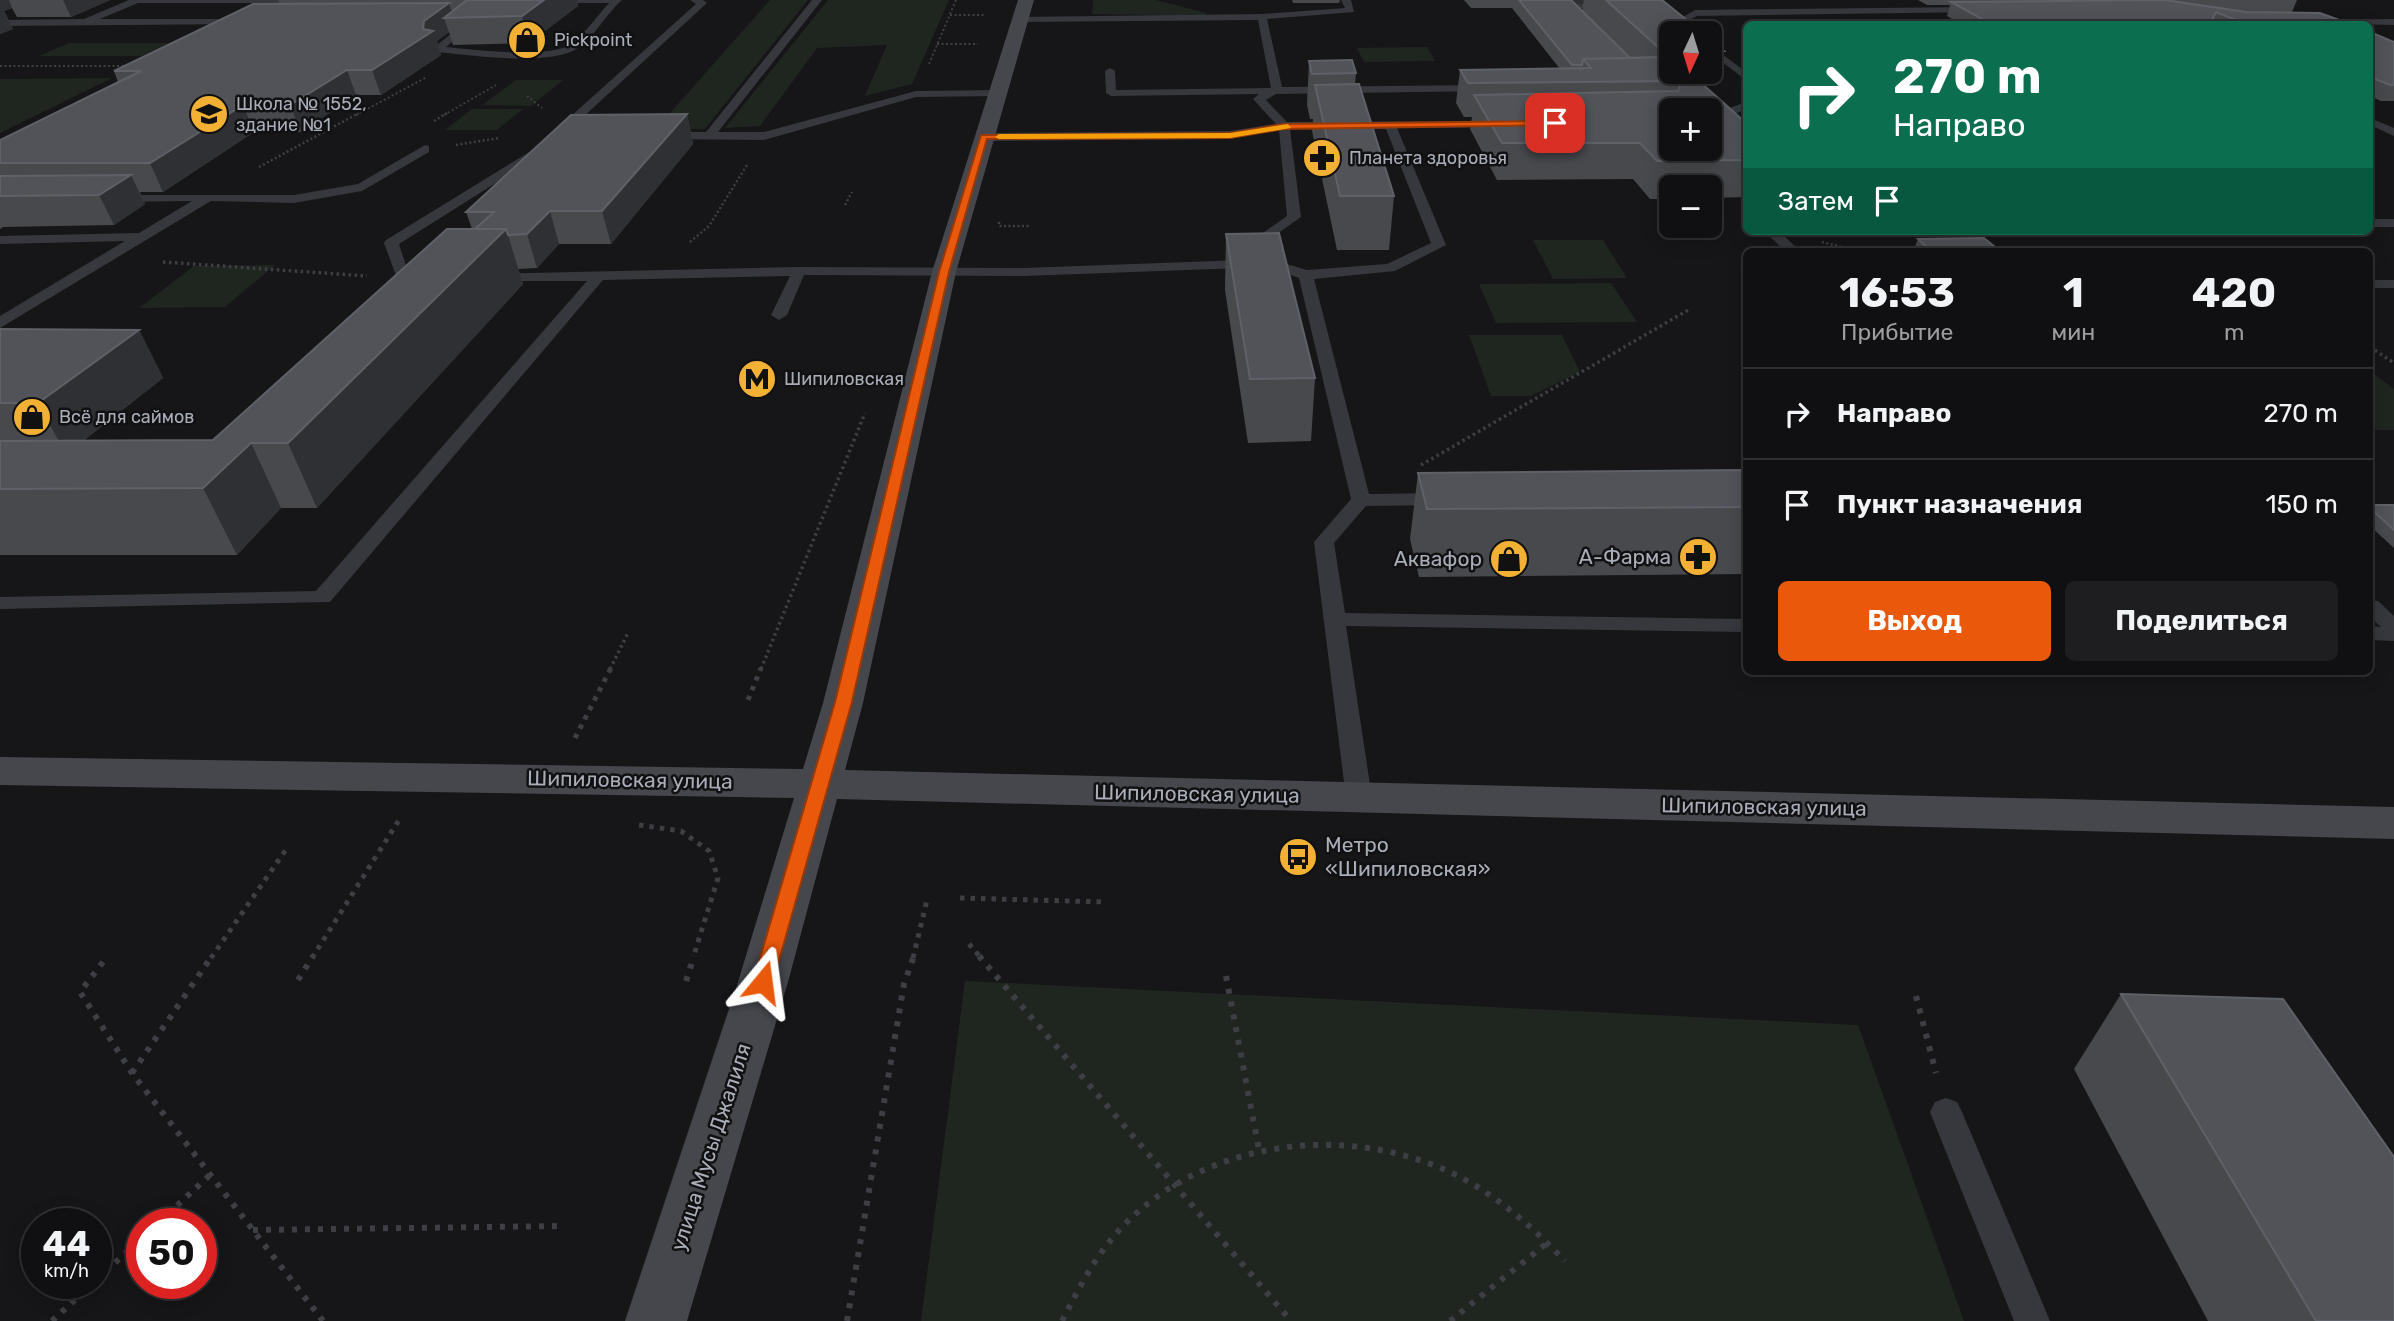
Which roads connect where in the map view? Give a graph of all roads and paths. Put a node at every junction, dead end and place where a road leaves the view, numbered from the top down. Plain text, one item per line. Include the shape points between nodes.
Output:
1 (315, 0) edge
2 (534, 0) edge
3 (617, 0) edge
4 (695, 0) edge
5 (817, 0) edge
6 (956, 0) edge
7 (1346, 0) edge
8 (1602, 1) edge
9 (1221, 7) dead end
10 (22, 9) dead end
11 (1023, 9) edge
12 (1996, 10) edge
13 (1669, 14) edge
14 (1688, 17) junction
15 (1217, 18) junction
16 (1262, 18) junction
17 (0, 20) edge
18 (460, 20) edge
19 (252, 21) edge
20 (1681, 21) edge
21 (85, 22) junction
22 (2394, 22) edge
23 (2373, 23) edge
24 (1600, 38) edge
25 (1722, 58) edge
26 (0, 66) edge
27 (137, 66) edge
28 (1110, 71) dead end
29 (432, 75) dead end
30 (1743, 75) edge
31 (1497, 88) dead end
32 (1277, 89) junction
33 (916, 93) junction
34 (999, 93) junction
35 (1743, 106) edge
36 (1722, 116) edge
37 (2373, 122) edge
38 (1513, 124) edge
39 (1390, 125) junction
40 (1284, 127) junction
41 (2394, 132) edge
42 (655, 136) edge
43 (709, 136) junction
44 (984, 137) junction
45 (425, 149) dead end
46 (737, 181) dead end
47 (852, 192) dead end
48 (208, 197) junction
49 (97, 198) edge
50 (845, 205) dead end
51 (1000, 221) dead end
52 (2373, 223) edge
53 (2394, 223) edge
54 (709, 226) dead end
55 (1031, 226) dead end
56 (1776, 235) edge
57 (141, 237) junction
58 (0, 240) edge
59 (1790, 248) edge
60 (107, 258) junction
61 (1229, 263) junction
62 (799, 271) junction
63 (944, 272) junction
64 (1306, 275) junction
65 (599, 276) junction
66 (468, 277) edge
67 (404, 281) joint
68 (2373, 284) edge
69 (2394, 284) edge
70 (1690, 309) dead end
71 (779, 314) dead end
72 (0, 323) edge
73 (2373, 348) edge
74 (2394, 363) edge
75 (1471, 499) edge
76 (1361, 500) junction
77 (0, 603) edge
78 (2373, 609) edge
79 (1333, 619) junction
80 (1743, 626) edge
81 (2394, 627) edge
82 (628, 632) dead end
83 (2373, 634) edge
84 (2394, 634) edge
85 (0, 771) edge
86 (555, 779) junction
87 (820, 784) junction
88 (1359, 798) junction
89 (412, 821) dead end
90 (2394, 823) edge
91 (627, 825) dead end
92 (287, 848) dead end
93 (960, 898) dead end
94 (927, 900) dead end
95 (1106, 902) dead end
96 (969, 944) dead end
97 (103, 962) dead end
98 (1226, 976) dead end
99 (298, 980) dead end
100 (686, 981) dead end
101 (1916, 996) dead end
102 (132, 1073) junction
103 (1946, 1112) joint
104 (1259, 1150) junction
105 (210, 1175) junction
106 (1174, 1184) junction
107 (174, 1208) edge
108 (564, 1226) dead end
109 (253, 1230) junction
110 (1547, 1242) junction
111 (126, 1253) edge
112 (1565, 1261) dead end
113 (112, 1265) edge
114 (76, 1299) edge
115 (52, 1321) edge
116 (323, 1321) edge
117 (656, 1321) edge
118 (846, 1321) edge
119 (1062, 1321) edge
120 (1291, 1321) edge
121 (1450, 1321) edge
122 (2032, 1321) edge

1 - 21 lane via 137,0
2 - 3 lane
3 - 18 lane via 573,48 547,53 437,49 473,20
4 - 67 lane via 702,3 565,127 568,136 391,243
5 - 43 lane
6 - 33 path
7 - 16 lane via 1350,10
8 - 24 lane via 1571,9
9 - 15 lane
10 - 17 lane
11 - 15 lane
11 - 34 main road, улица Мусы Джалиля
12 - 14 lane via 1695,13
13 - 14 lane
14 - 20 lane
15 - 16 lane
16 - 32 lane
17 - 21 lane
19 - 21 lane
22 - 23 lane
25 - 30 lane
26 - 27 path
28 - 32 lane via 1111,93
29 - 48 path
31 - 32 lane
32 - 40 lane via 1259,99
33 - 34 lane
33 - 43 lane via 764,136
34 - 44 main road, улица Мусы Джалиля
35 - 36 lane
37 - 41 lane
38 - 39 lane
39 - 40 lane
39 - 64 lane via 1439,245 1390,268
40 - 44 lane via 1230,135
40 - 61 lane via 1294,217
42 - 43 lane
44 - 63 main road, улица Мусы Джалиля
45 - 48 lane via 362,187 294,200
46 - 54 path
47 - 50 path
48 - 49 lane
48 - 57 lane
51 - 55 path via 999,226
52 - 53 lane
56 - 59 lane
57 - 58 lane
57 - 60 lane
60 - 67 path
60 - 72 lane
61 - 63 lane
61 - 64 lane via 1270,262
62 - 63 lane
62 - 65 lane
62 - 71 lane
63 - 87 main road, улица Мусы Джалиля
64 - 76 lane
65 - 66 lane
65 - 77 lane via 322,597
68 - 69 lane
70 - 76 path
73 - 74 path
75 - 76 lane
76 - 79 lane via 1324,542
78 - 81 lane
79 - 80 lane
79 - 88 lane
82 - 86 path
83 - 84 lane
85 - 86 main road, Шипиловская улица
86 - 87 main road, Шипиловская улица
87 - 88 main road, Шипиловская улица
87 - 117 main road, улица Мусы Джалиля
88 - 90 main road, Шипиловская улица
89 - 99 path via 399,820
91 - 100 path via 681,831 709,851 718,878
92 - 102 path
93 - 95 path
94 - 118 path via 904,984
96 - 106 path
97 - 102 path via 80,992
98 - 104 path
101 - 103 path
102 - 105 path
103 - 122 lane
104 - 106 path
104 - 110 path via 1305,1143 1397,1153 1443,1169 1487,1193
105 - 107 path
105 - 109 path
106 - 119 path via 1135,1213 1101,1251
106 - 120 path
108 - 109 path
109 - 116 path
110 - 112 path
110 - 121 path
111 - 113 path
114 - 115 path

